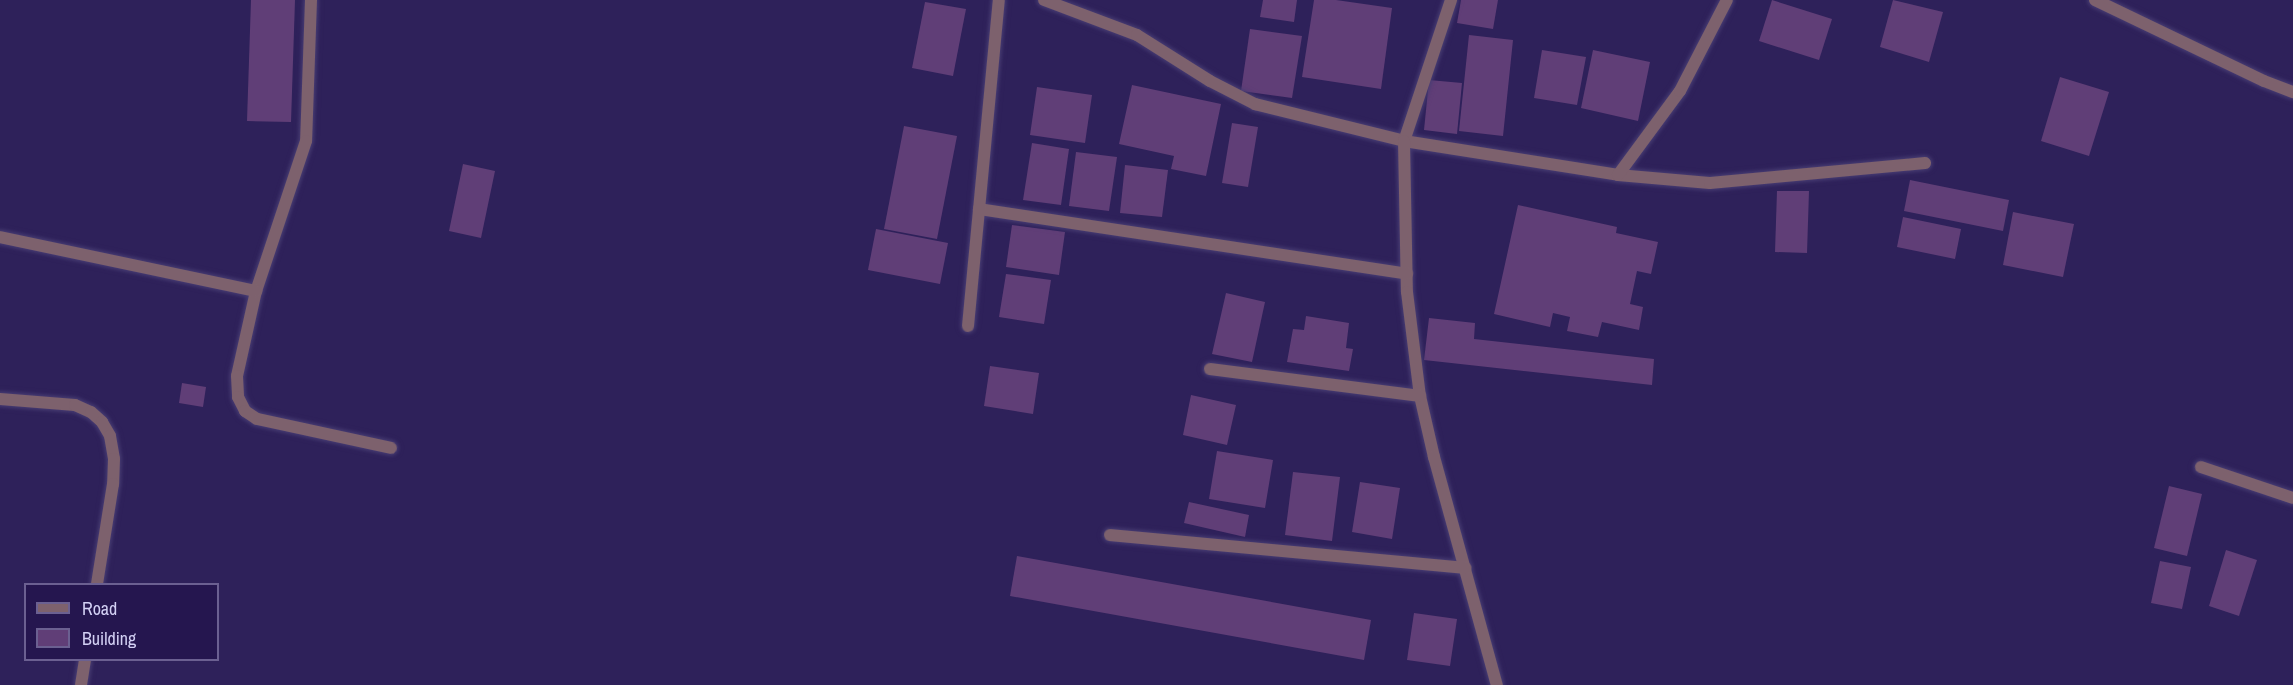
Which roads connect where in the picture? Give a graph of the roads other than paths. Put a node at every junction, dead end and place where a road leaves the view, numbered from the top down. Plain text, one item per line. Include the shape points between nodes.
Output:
1 (311, 0) edge
2 (999, 0) edge
3 (1044, 0) edge
4 (1450, 0) edge
5 (1727, 0) edge
6 (2095, 0) edge
7 (2293, 92) edge
8 (1404, 141) junction
9 (1925, 163) dead end
10 (1618, 175) junction
11 (979, 209) junction
12 (0, 237) edge
13 (1407, 274) junction
14 (256, 291) junction
15 (968, 326) dead end
16 (1210, 369) dead end
17 (1420, 396) junction
18 (0, 399) edge
19 (391, 448) dead end
20 (2201, 467) dead end
21 (2293, 498) edge
22 (1110, 535) dead end
23 (1465, 568) junction
24 (97, 583) edge
25 (85, 661) edge
26 (81, 685) edge
27 (1497, 685) edge

1 - 14 street via 306,141
2 - 11 street
3 - 8 street via 1137,34 1210,81 1255,104
4 - 8 street
5 - 10 street via 1680,91
6 - 7 street
8 - 10 street
8 - 13 street
9 - 10 street via 1710,183
11 - 13 street
11 - 15 street
12 - 14 street
13 - 17 street
14 - 19 street via 237,376 238,397 245,411 257,419
16 - 17 street
17 - 23 street
18 - 24 street via 75,405 91,412 110,436 114,459
20 - 21 street
22 - 23 street
23 - 27 street
25 - 26 street

